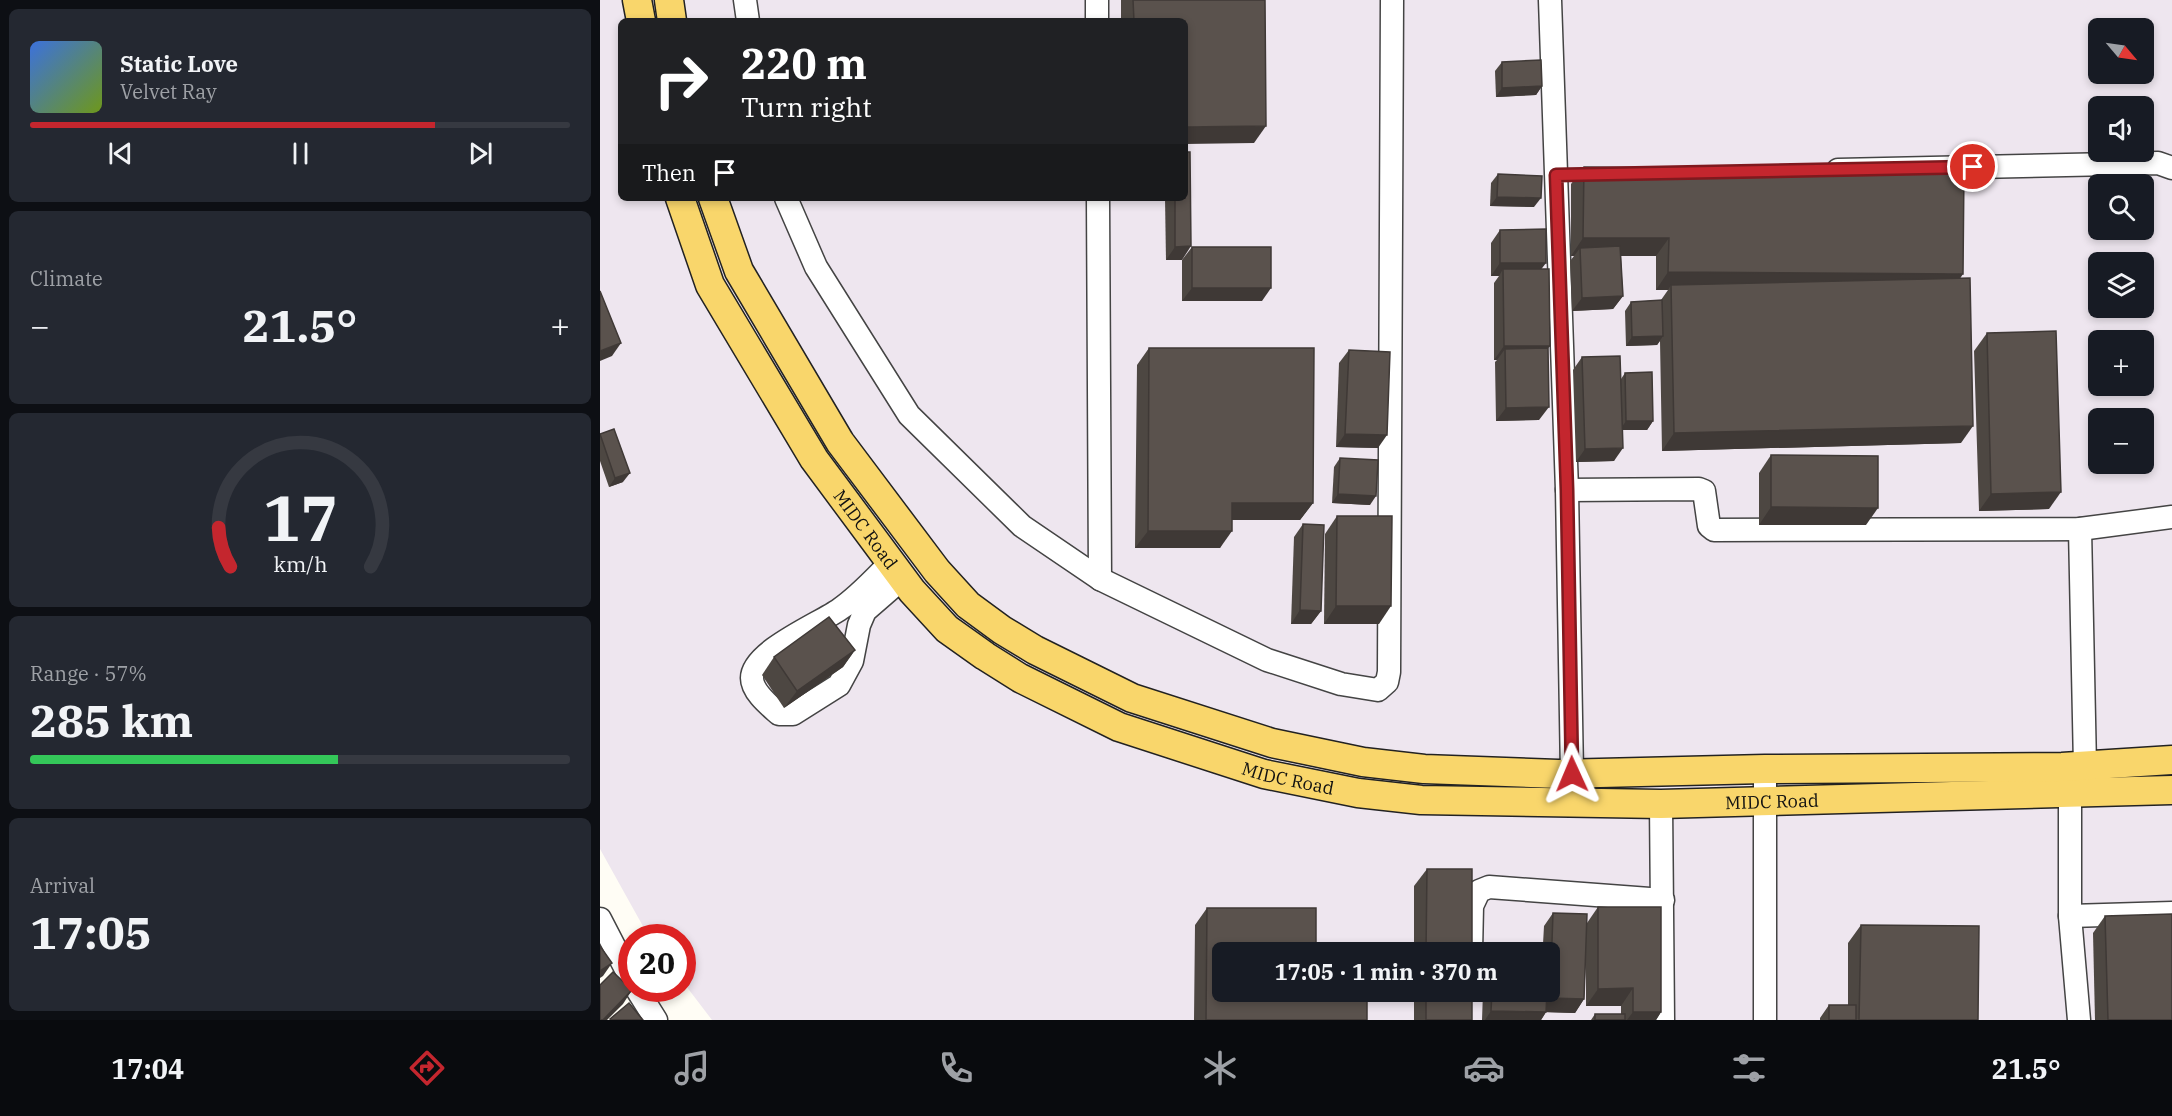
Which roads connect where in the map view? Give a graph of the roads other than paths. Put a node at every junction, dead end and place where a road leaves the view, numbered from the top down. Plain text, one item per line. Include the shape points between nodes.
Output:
1 (637, 0) edge
2 (669, 0) edge
3 (745, 0) edge
4 (1097, 0) edge
5 (1392, 0) edge
6 (1550, 0) edge
7 (640, 18) edge
8 (672, 18) edge
9 (748, 18) edge
10 (1097, 18) edge
11 (2172, 168) edge
12 (1816, 170) edge
13 (1556, 175) junction
14 (1580, 175) dead end
15 (681, 201) edge
16 (714, 201) edge
17 (787, 201) edge
18 (1098, 201) edge
19 (1567, 490) junction
20 (2172, 517) edge
21 (2080, 529) junction
22 (897, 570) junction
23 (1100, 579) junction
24 (2172, 760) edge
25 (2085, 766) junction
26 (1765, 769) junction
27 (1572, 774) junction
28 (2172, 790) edge
29 (2070, 795) junction
30 (1766, 800) junction
31 (1661, 804) junction
32 (1663, 900) junction
33 (2172, 913) edge
34 (2070, 916) junction
35 (600, 919) edge
36 (1471, 942) edge
37 (618, 954) edge
38 (645, 1002) edge
39 (657, 1020) edge
40 (1663, 1020) edge
41 (1765, 1020) edge
42 (2079, 1020) edge

1 - 7 main road
2 - 8 main road
3 - 9 street
4 - 10 street
5 - 23 street via 1387,682 1378,690 1341,684 1267,660
6 - 13 street
11 - 12 street via 2158,163
13 - 14 street
13 - 19 street
15 - 22 main road, MIDC Road via 710,285 813,459
16 - 27 main road, MIDC Road via 738,271 840,442 937,571 968,605 1002,630 1132,698 1272,743 1363,762 1424,769
17 - 23 street via 816,267 909,416 1022,526
18 - 23 street
19 - 21 street via 1700,489 1704,491 1709,526 1714,530
19 - 27 street
20 - 21 street
21 - 25 street
22 - 22 street via 865,611 838,635
22 - 31 main road, MIDC Road via 947,629 1020,678 1119,727 1252,770 1358,793 1421,800
24 - 25 main road, MIDC Road
25 - 26 main road, MIDC Road
26 - 27 main road, MIDC Road
26 - 30 street
28 - 29 main road, MIDC Road
29 - 30 main road, MIDC Road
29 - 34 street
30 - 31 main road, MIDC Road
30 - 41 street
31 - 32 street
32 - 36 street via 1489,887 1479,891 1472,906
32 - 40 street
33 - 34 street
34 - 42 street
35 - 37 street
38 - 39 street

